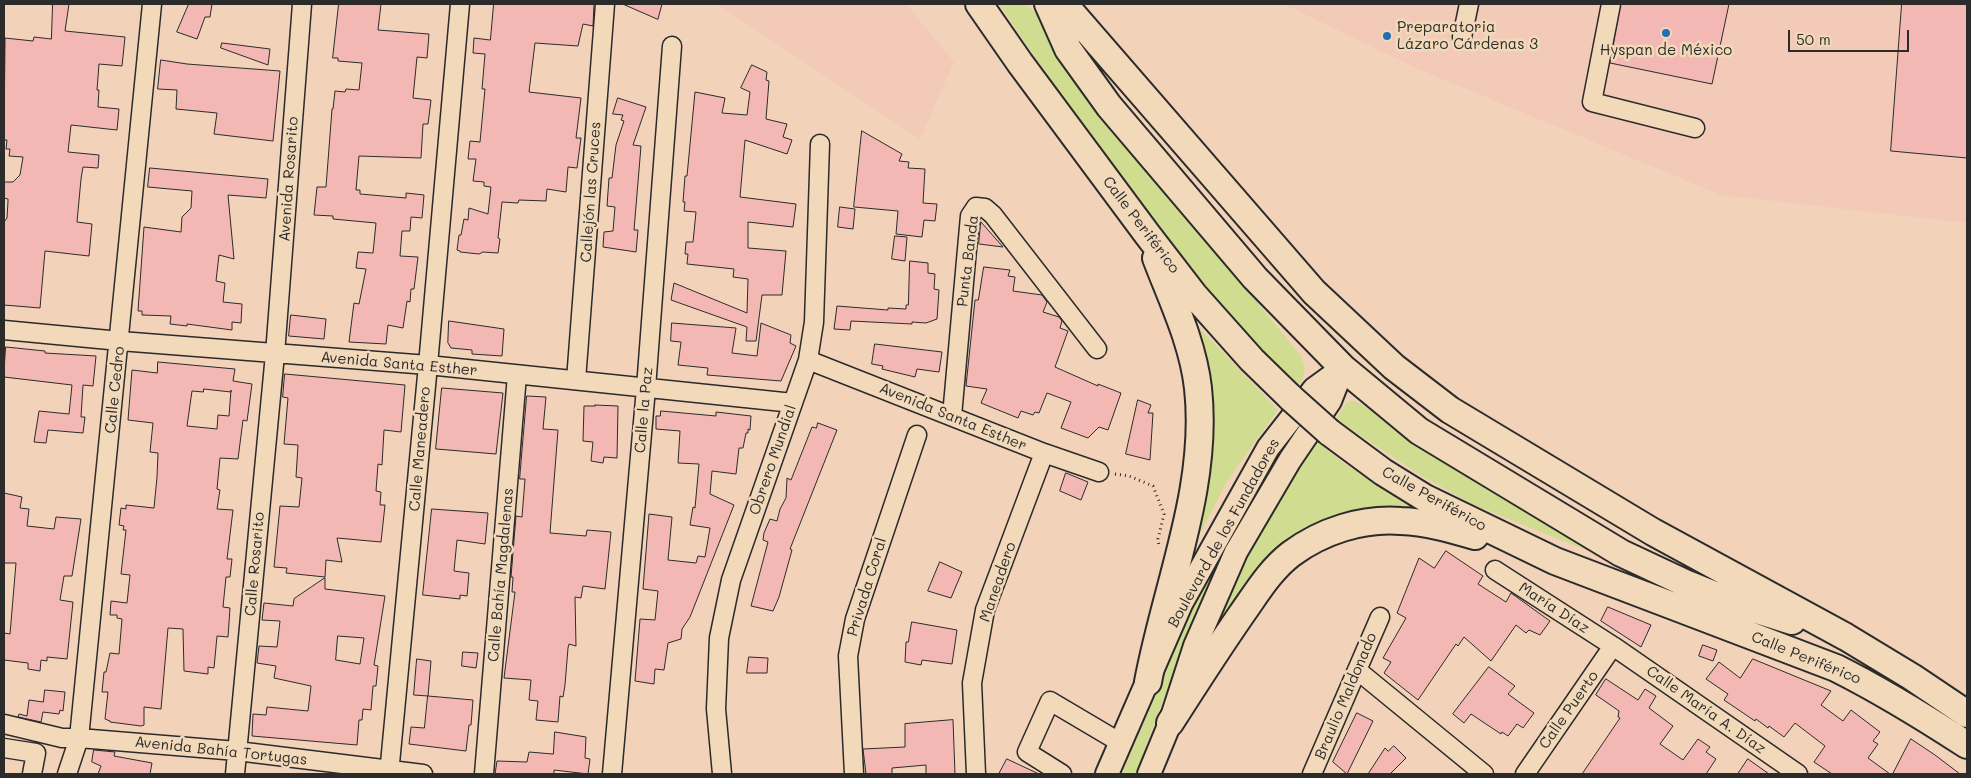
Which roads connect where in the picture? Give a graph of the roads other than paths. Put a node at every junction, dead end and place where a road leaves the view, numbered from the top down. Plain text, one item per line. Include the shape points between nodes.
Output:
1 (152, 4) edge
2 (302, 4) edge
3 (460, 4) edge
4 (605, 4) edge
5 (979, 4) edge
6 (1048, 4) edge
7 (1064, 4) edge
8 (1469, 4) edge
9 (1611, 4) edge
10 (1462, 37) dead end
11 (672, 46) dead end
12 (1695, 128) dead end
13 (820, 144) dead end
14 (1147, 234) junction
15 (4, 330) edge
16 (120, 341) junction
17 (1097, 349) dead end
18 (275, 354) junction
19 (808, 360) junction
20 (428, 365) junction
21 (1343, 368) junction
22 (518, 375) junction
23 (576, 380) junction
24 (646, 388) junction
25 (793, 403) junction
26 (952, 416) junction
27 (917, 435) dead end
28 (1044, 453) junction
29 (1099, 472) road end
30 (1555, 561) junction
31 (1494, 570) dead end
32 (1380, 617) dead end
33 (1846, 637) junction
34 (1613, 646) junction
35 (1357, 670) junction
36 (1148, 682) junction
37 (1967, 714) edge
38 (1170, 723) junction
39 (4, 724) edge
40 (79, 738) junction
41 (1121, 743) junction
42 (1967, 746) edge
43 (4, 748) edge
44 (237, 751) junction
45 (389, 772) edge
46 (32, 774) edge
47 (68, 774) edge
48 (235, 774) edge
49 (423, 774) edge
50 (484, 774) edge
51 (612, 774) edge
52 (722, 774) edge
53 (854, 774) edge
54 (976, 774) edge
55 (1062, 774) edge
56 (1107, 774) edge
57 (1149, 774) edge
58 (1312, 774) edge
59 (1484, 774) edge
60 (1525, 774) edge
61 (1798, 774) edge

1 - 16 street, Calle Cedro
2 - 18 street, Avenida Rosarito
3 - 20 street, Calle Maneadero
4 - 23 street, Callejón las Cruces
5 - 14 highway, Calle Periférico
6 - 21 highway via 1068,49 1109,106 1255,278
7 - 33 highway, Calle Periférico via 1314,292 1394,367 1450,410 1652,532
8 - 10 street
9 - 12 street via 1592,102
11 - 24 street, Calle la Paz
13 - 19 street, Obrero Mundial via 814,322
14 - 30 highway, Calle Periférico, bridge via 1219,325 1329,432 1425,498
14 - 36 highway via 1192,355 1198,388 1199,440 1188,517
15 - 16 street, Avenida Santa Esther
16 - 18 street, Avenida Santa Esther
16 - 40 street, Calle Cedro
17 - 26 street, Punta Banda via 992,215 985,208 976,206 970,216
18 - 20 street, Avenida Santa Esther
18 - 44 street, Calle Rosarito
19 - 25 street, Obrero Mundial
19 - 26 street, Avenida Santa Esther
20 - 22 street, Avenida Santa Esther
20 - 45 street, Calle Maneadero
21 - 33 highway via 1419,431 1621,553 1685,584 1732,602
21 - 36 main road, Boulevard de los Fundadores via 1314,388 1268,448 1182,604
21 - 38 main road, Boulevard de los Fundadores via 1330,401 1290,460 1236,552 1195,646
22 - 23 street, Avenida Santa Esther
22 - 50 street, Calle Bahía Magdalenas
23 - 24 street, Avenida Santa Esther
24 - 25 street, Avenida Santa Esther
24 - 51 street, Calle la Paz
25 - 52 street, Obrero Mundial via 732,580 719,638 716,709
26 - 28 street, Avenida Santa Esther
27 - 53 street, Privada Coral via 855,619 848,656
28 - 29 street, Avenida Santa Esther
28 - 54 street, Maneadero via 986,610 972,683
30 - 38 highway via 1432,524 1400,520 1344,526 1291,554 1268,576
30 - 42 highway, Calle Periférico via 1836,668 1914,710
31 - 34 street, María Díaz
32 - 35 street, Braulio Maldonado
33 - 37 highway, Calle Periférico
34 - 60 street, Calle Puerto
34 - 61 street, Calle María A. Díaz
35 - 58 street, Braulio Maldonado
35 - 59 street
36 - 41 main road, Boulevard de los Fundadores
38 - 57 main road, Boulevard de los Fundadores
39 - 40 street, Avenida Bahía Tortugas via 62,738
40 - 44 street, Avenida Bahía Tortugas
40 - 47 street, Calle Cedro
41 - 55 street via 1050,702 1027,752
41 - 56 main road, Boulevard de los Fundadores
43 - 46 street via 36,753
44 - 45 street, Avenida Bahía Tortugas
44 - 48 street, Calle Rosarito
45 - 49 street, Avenida Bahía Tortugas

